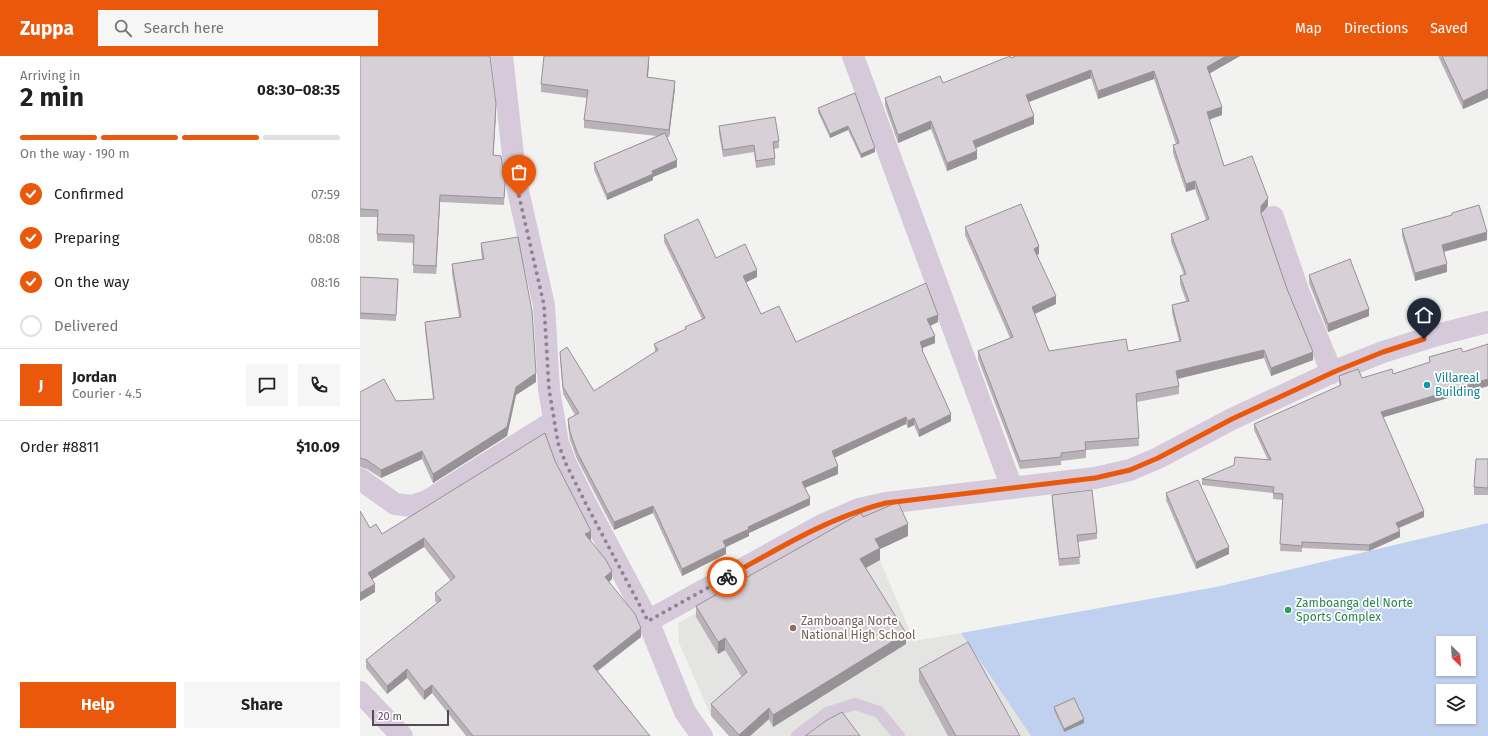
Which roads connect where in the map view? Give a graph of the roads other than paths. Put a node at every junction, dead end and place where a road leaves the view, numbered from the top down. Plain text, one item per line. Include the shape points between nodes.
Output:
1 (502, 56) edge
2 (853, 56) edge
3 (1273, 217) dead end
4 (1488, 322) edge
5 (1332, 373) junction
6 (554, 421) junction
7 (360, 479) edge
8 (1012, 488) junction
9 (648, 621) junction
10 (360, 692) edge
11 (402, 736) edge
12 (702, 736) edge
13 (797, 736) edge
14 (899, 736) edge

1 - 6 street via 516,182 544,305 549,389
2 - 8 street
3 - 5 street via 1299,293
4 - 5 street via 1383,352
5 - 8 street via 1130,470 1095,478
6 - 7 street via 427,502 412,506 395,504
6 - 9 street via 558,443 566,464
8 - 9 street via 886,503 859,509 824,524
9 - 12 street via 685,712
10 - 11 street
13 - 14 lane via 827,713 855,704 879,712

